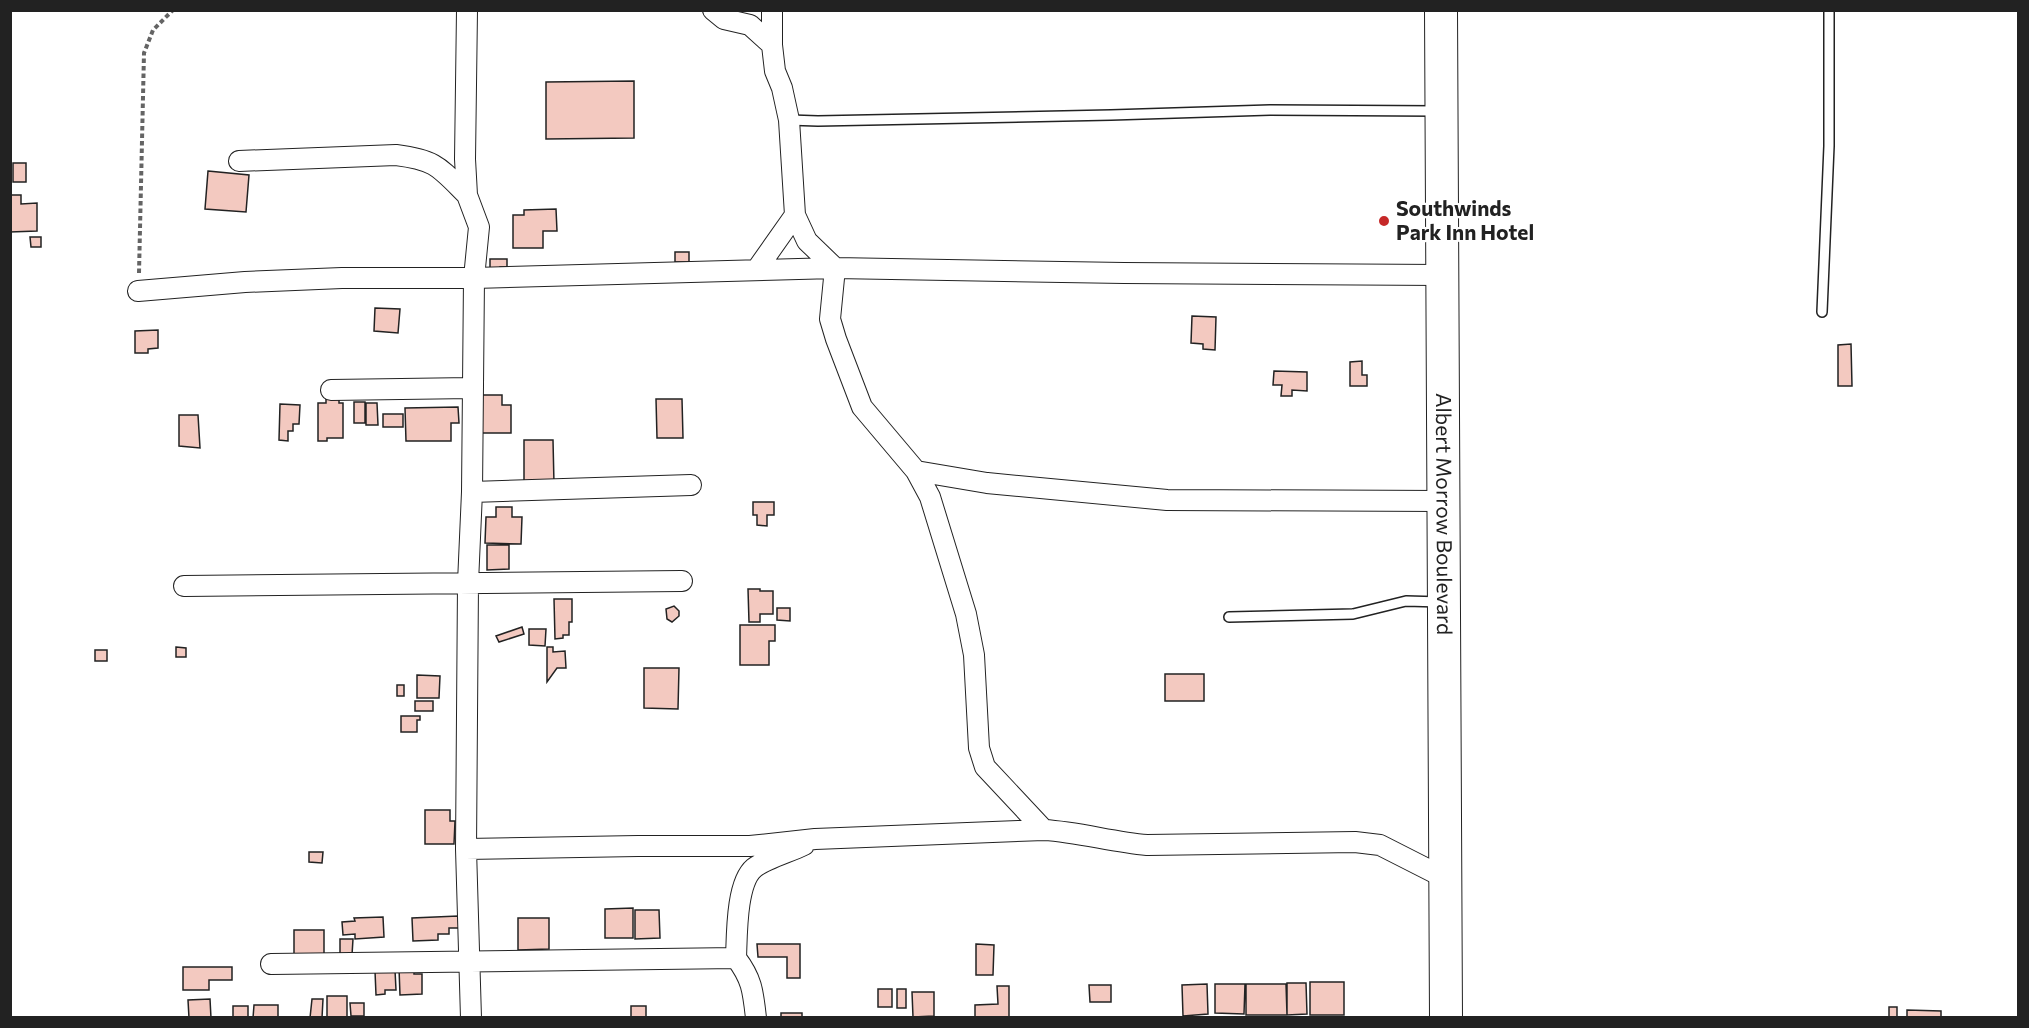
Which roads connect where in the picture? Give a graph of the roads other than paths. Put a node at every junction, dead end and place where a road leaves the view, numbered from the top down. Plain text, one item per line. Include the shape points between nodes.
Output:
1 (467, 10) edge
2 (713, 10) edge
3 (772, 10) edge
4 (1441, 10) edge
5 (1829, 10) edge
6 (772, 45) junction
7 (1441, 111) junction
8 (789, 120) junction
9 (239, 161) dead end
10 (467, 195) junction
11 (795, 215) junction
12 (835, 268) junction
13 (758, 269) junction
14 (1442, 275) junction
15 (474, 278) junction
16 (138, 291) road end
17 (1822, 312) dead end
18 (471, 388) junction
19 (331, 390) dead end
20 (916, 471) junction
21 (691, 485) dead end
22 (472, 492) junction
23 (1442, 501) junction
24 (682, 581) dead end
25 (468, 583) junction
26 (184, 586) dead end
27 (1442, 602) junction
28 (1229, 617) dead end
29 (1044, 830) junction
30 (815, 839) junction
31 (466, 849) junction
32 (1443, 877) junction
33 (736, 958) junction
34 (470, 961) junction
35 (271, 964) dead end
36 (471, 1017) edge
37 (756, 1017) edge
38 (1446, 1017) edge

1 - 10 street
2 - 6 street via 724,19 750,25
3 - 6 street
4 - 7 highway, Albert Morrow Boulevard
5 - 17 lane via 1829,146
6 - 8 street
7 - 8 lane via 1270,110
7 - 14 highway, Albert Morrow Boulevard
8 - 11 street
9 - 10 street via 396,155 421,158 439,166
10 - 15 street via 479,227
11 - 12 street via 807,241
11 - 13 street
12 - 13 street
12 - 14 street
12 - 20 street via 830,319 862,407
13 - 15 street
14 - 23 highway, Albert Morrow Boulevard
15 - 16 street via 342,278
15 - 18 street
18 - 19 street
18 - 22 street
20 - 23 street via 987,483 1167,500
20 - 29 street via 930,496 966,614 974,655 979,748 985,767
21 - 22 street
22 - 25 street
23 - 27 highway, Albert Morrow Boulevard
24 - 25 street
25 - 26 street
25 - 31 street
27 - 28 lane via 1406,601 1353,614
27 - 32 highway, Albert Morrow Boulevard
29 - 30 street
29 - 32 street via 1148,845 1355,842 1380,845
30 - 31 street via 737,847
30 - 33 street via 754,868 746,879
31 - 34 street
32 - 38 highway, Albert Morrow Boulevard
33 - 34 street
33 - 37 street via 747,973
34 - 35 street
34 - 36 street

